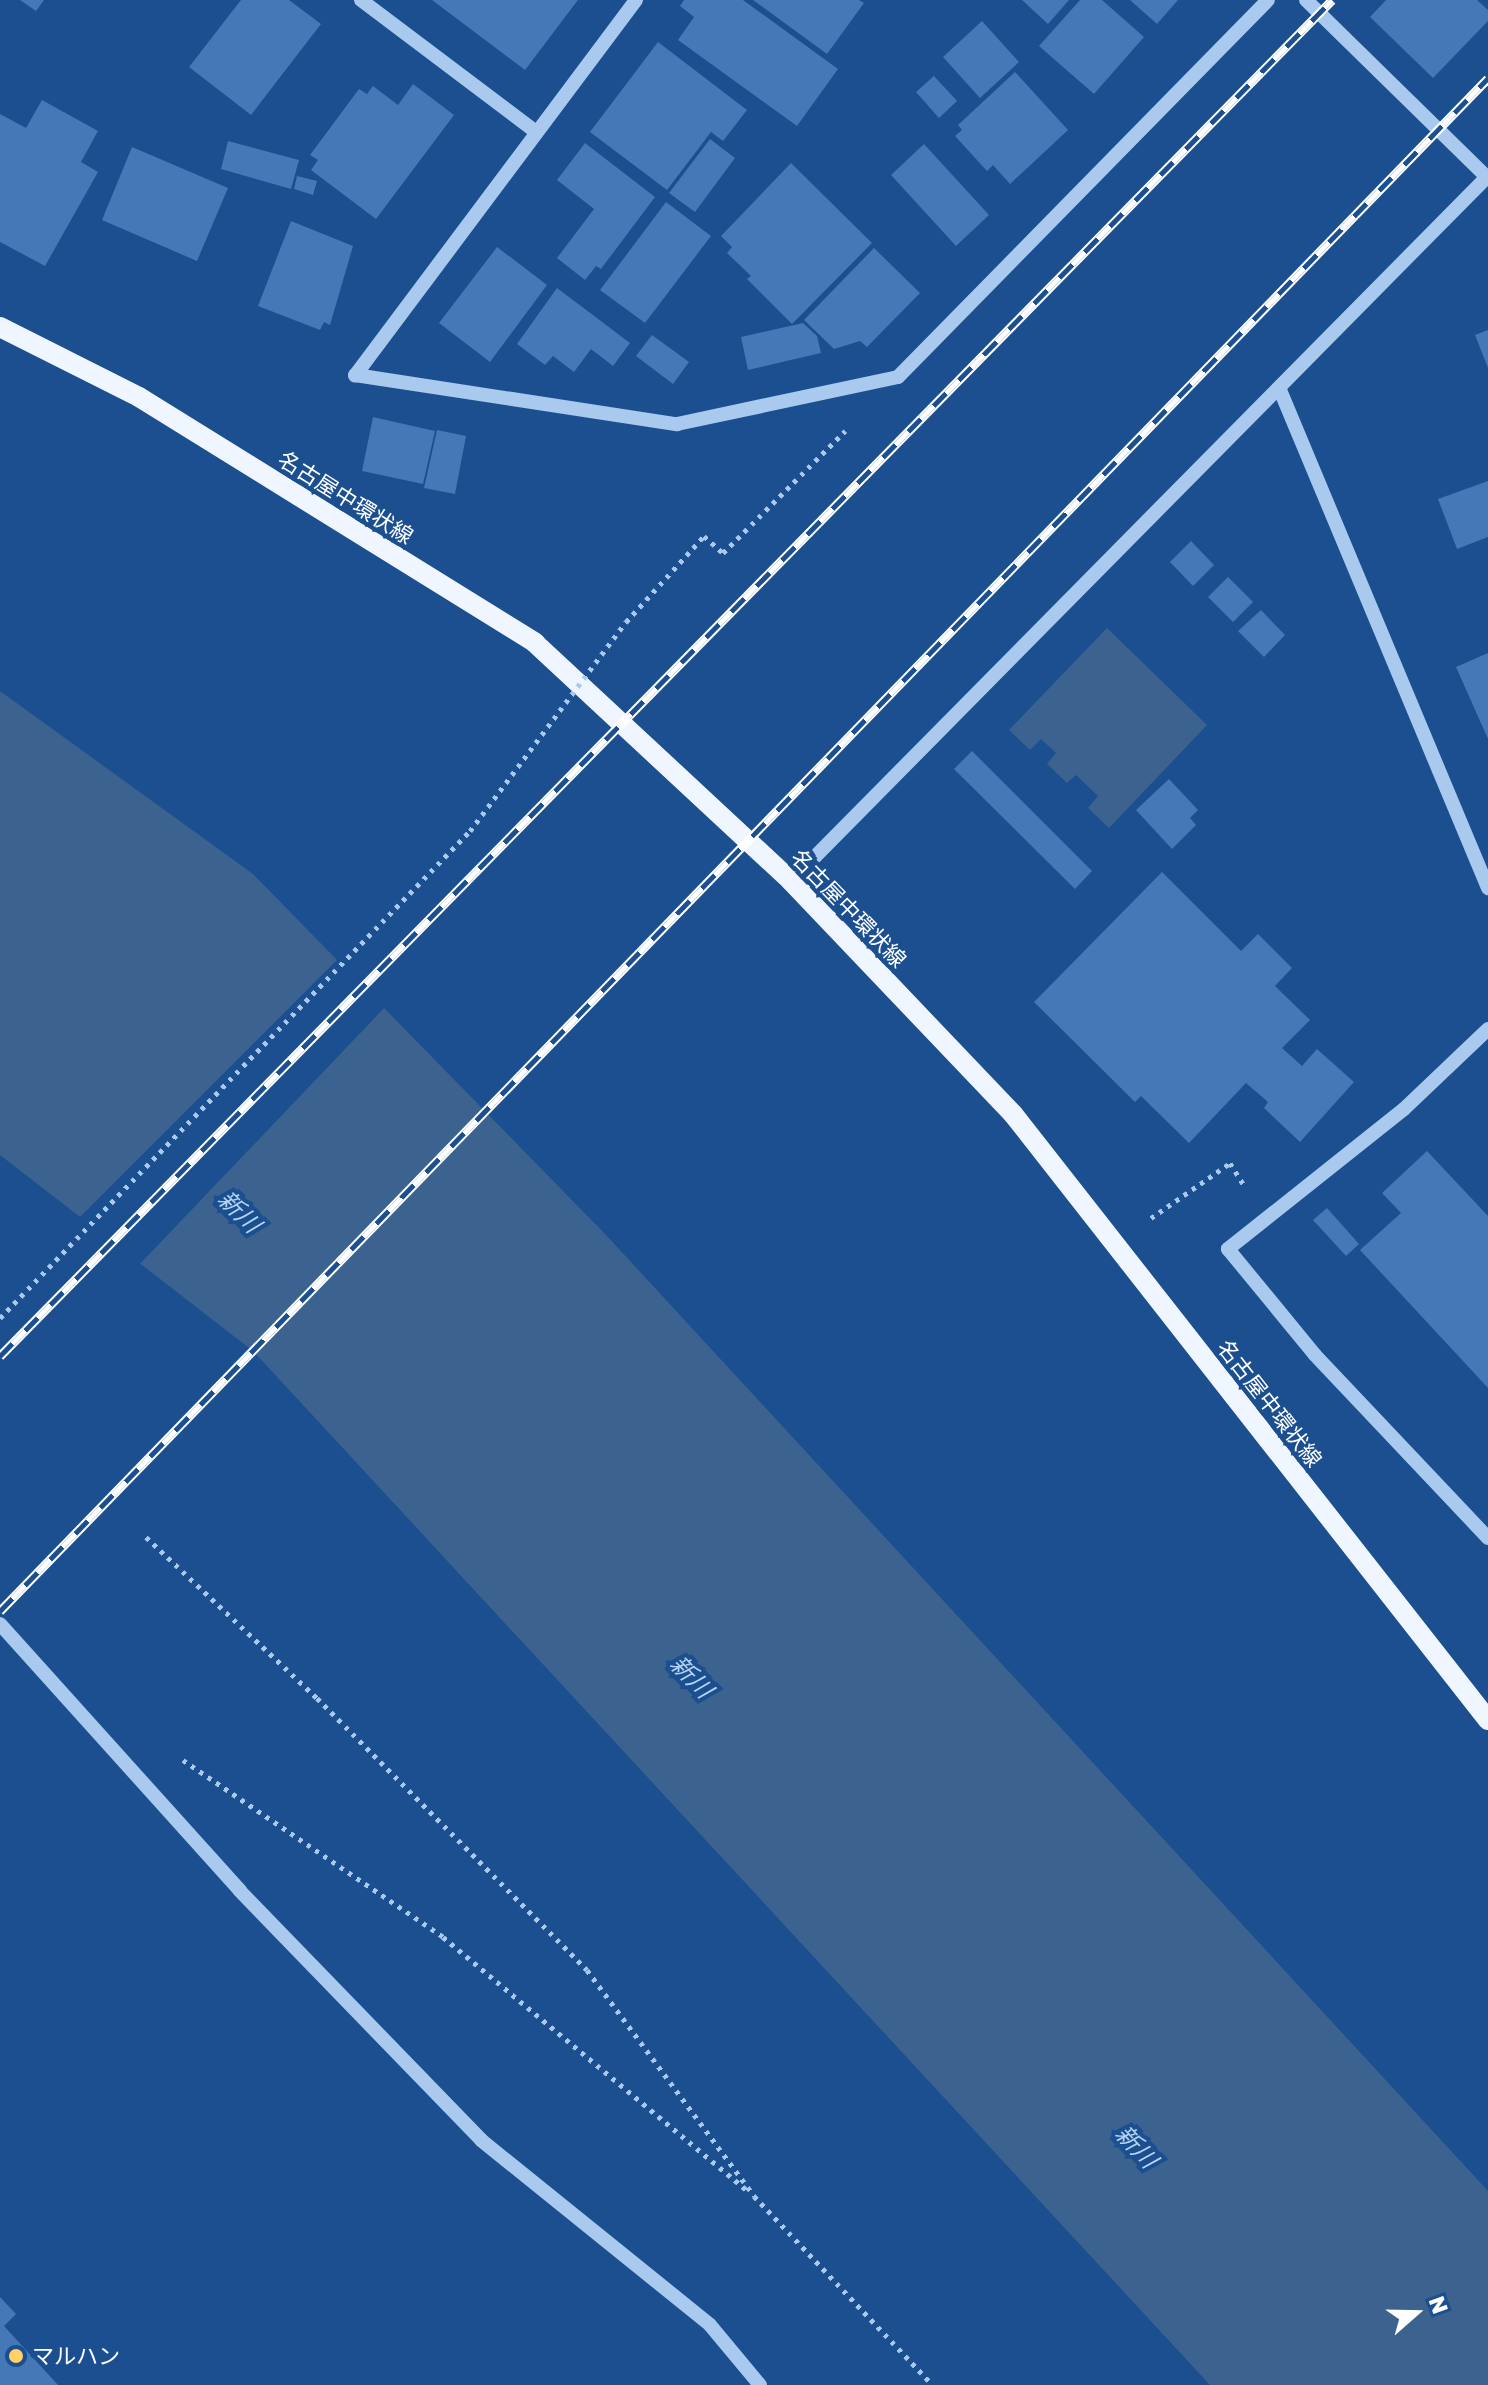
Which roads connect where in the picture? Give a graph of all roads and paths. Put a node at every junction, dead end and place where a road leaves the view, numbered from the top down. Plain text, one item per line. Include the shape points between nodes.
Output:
1 (361, 0) edge
2 (636, 0) edge
3 (1268, 0) edge
4 (1306, 0) edge
5 (536, 132) junction
6 (1487, 176) edge
7 (0, 327) edge
8 (1280, 390) junction
9 (814, 463) dead end
10 (791, 881) junction
11 (1488, 888) edge
12 (1488, 1029) edge
13 (1234, 1193) dead end
14 (1147, 1221) dead end
15 (0, 1318) edge
16 (146, 1537) dead end
17 (1488, 1538) edge
18 (0, 1624) edge
19 (1488, 1720) edge
20 (169, 1750) dead end
21 (754, 2196) junction
22 (760, 2385) edge
23 (933, 2385) edge

1 - 5 street
2 - 5 street
3 - 5 street via 898,377 677,424 355,375
4 - 6 street
6 - 8 street
7 - 10 main road, 名古屋中環状線 via 139,397 535,643
8 - 10 street
8 - 11 street
9 - 15 path, bridge via 723,553 704,536 626,622 470,831
10 - 19 main road, 名古屋中環状線 via 1013,1114
12 - 17 street via 1404,1109 1228,1249 1315,1355
13 - 14 path via 1245,1186 1230,1163
16 - 21 path via 317,1698 587,1970
18 - 22 street via 240,1891 481,2140 710,2325
20 - 21 path via 443,1937
21 - 23 path

